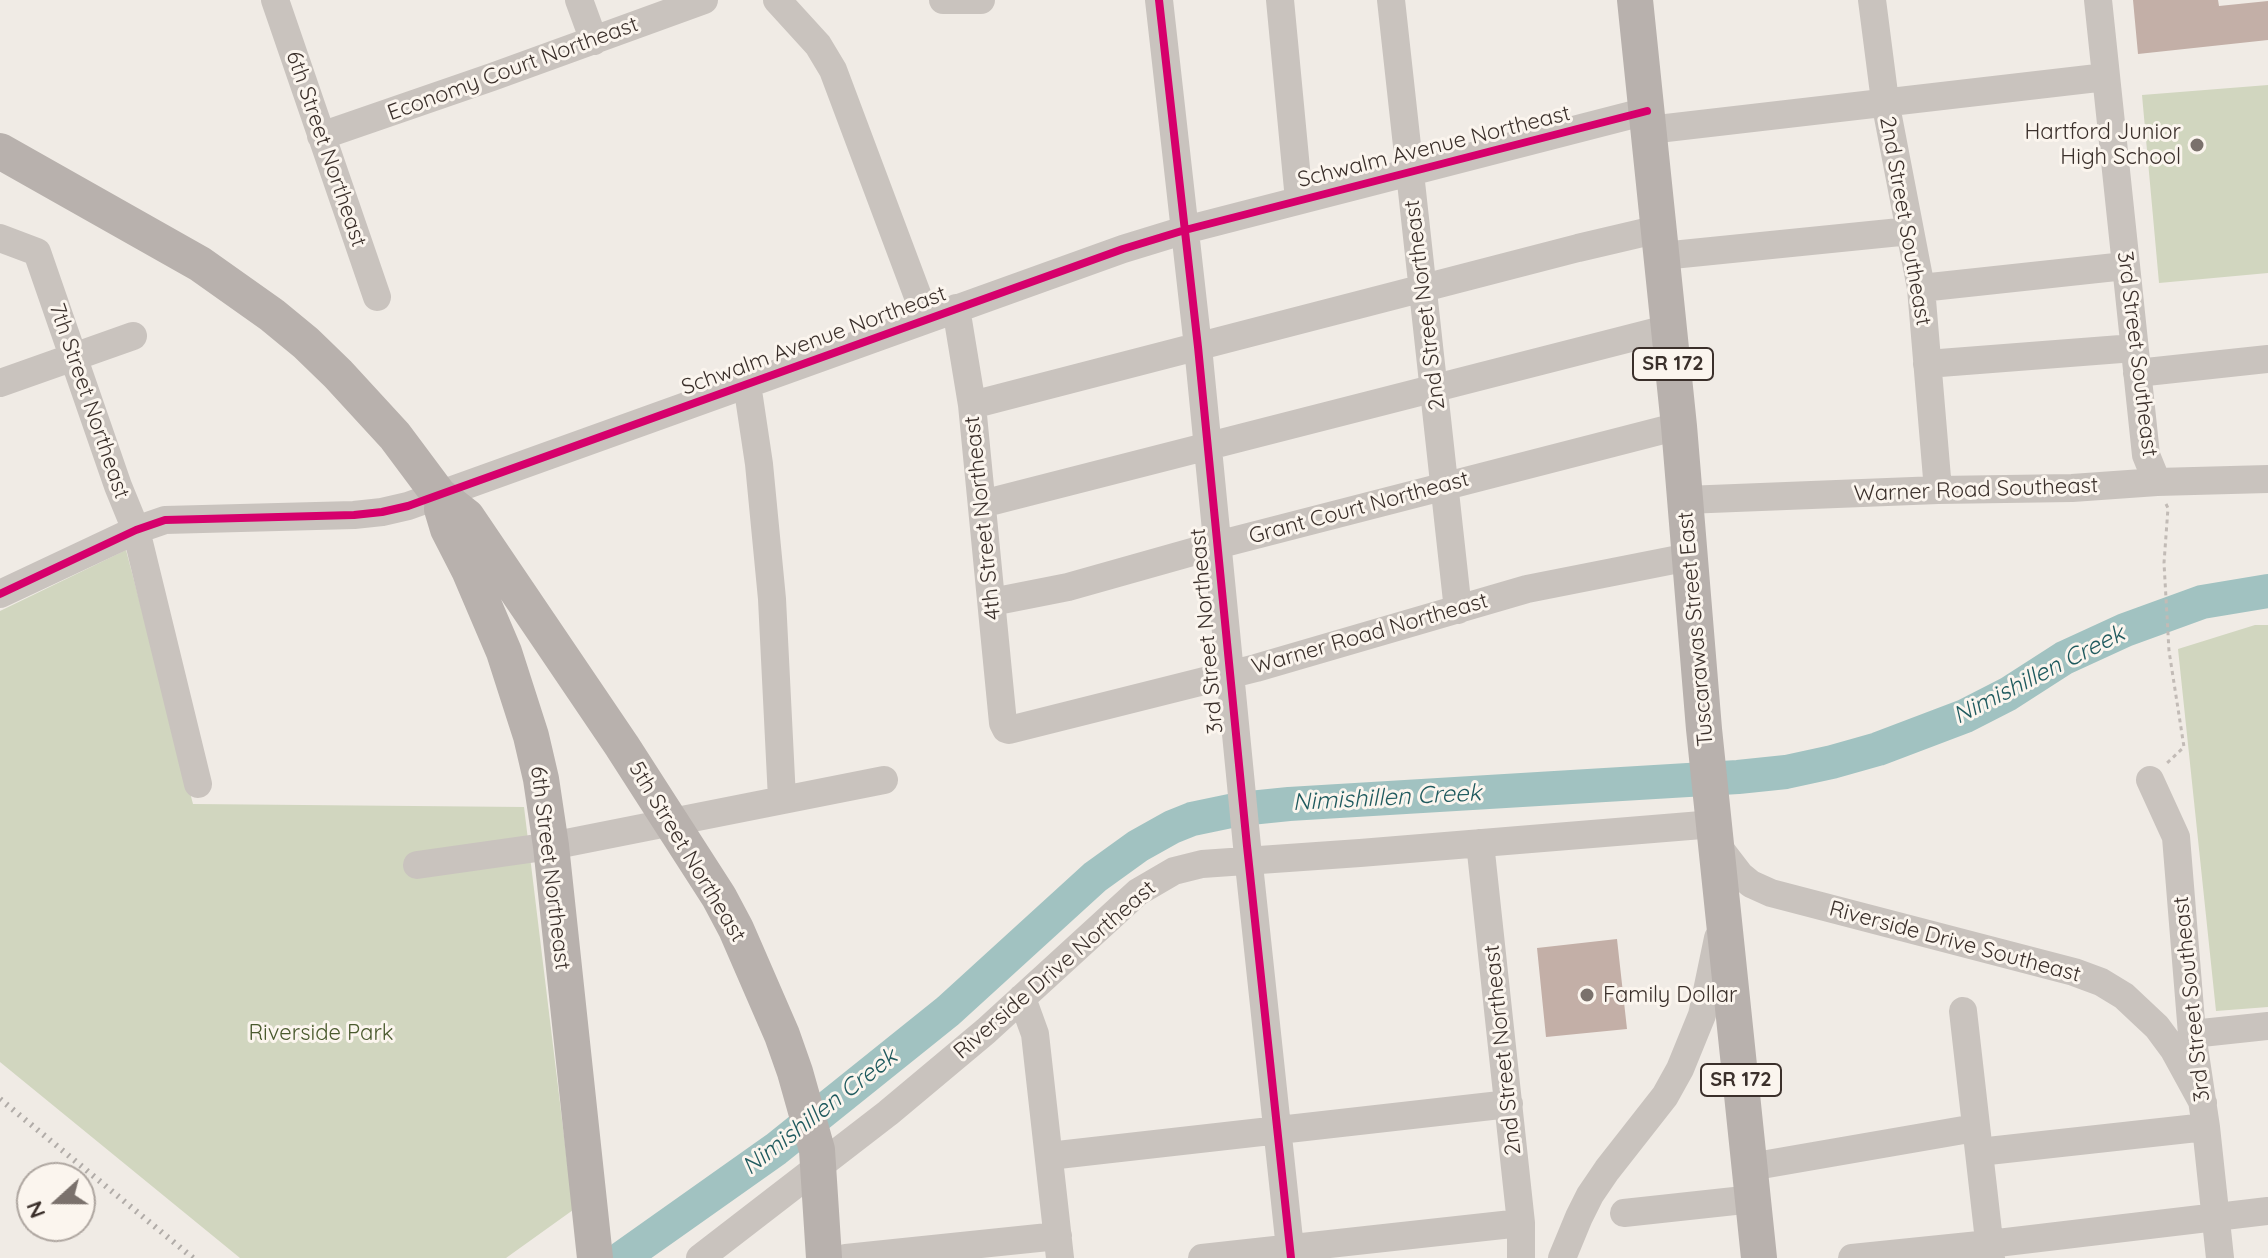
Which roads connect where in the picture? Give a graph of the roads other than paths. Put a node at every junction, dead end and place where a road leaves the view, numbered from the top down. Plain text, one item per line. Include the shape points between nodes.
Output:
1 (275, 0) edge
2 (579, 0) edge
3 (704, 0) edge
4 (777, 0) edge
5 (943, 0) edge
6 (981, 0) edge
7 (1159, 0) edge
8 (1280, 0) edge
9 (1391, 0) edge
10 (1635, 0) edge
11 (1872, 0) edge
12 (2098, 0) edge
13 (594, 41) junction
14 (2106, 77) junction
15 (1885, 101) junction
16 (1648, 120) junction
17 (321, 136) junction
18 (0, 151) edge
19 (1410, 171) junction
20 (1299, 200) junction
21 (1185, 230) junction
22 (1910, 231) junction
23 (0, 238) edge
24 (1661, 242) junction
25 (2125, 266) junction
26 (1921, 288) junction
27 (1423, 289) junction
28 (377, 297) dead end
29 (956, 308) junction
30 (926, 318) junction
31 (1670, 328) junction
32 (133, 336) dead end
33 (1198, 347) junction
34 (73, 357) junction
35 (2268, 359) edge
36 (2135, 361) junction
37 (1927, 364) junction
38 (0, 383) edge
39 (747, 384) junction
40 (1434, 387) junction
41 (972, 405) junction
42 (1679, 426) junction
43 (1208, 446) junction
44 (2268, 479) edge
45 (2157, 482) junction
46 (1446, 485) junction
47 (1938, 490) junction
48 (439, 495) junction
49 (1685, 500) junction
50 (982, 504) junction
51 (136, 530) junction
52 (1217, 545) junction
53 (1689, 557) junction
54 (0, 594) edge
55 (992, 602) junction
56 (1458, 610) junction
57 (1229, 674) junction
58 (1006, 729) joint
59 (884, 780) dead end
60 (2150, 780) road end
61 (198, 784) dead end
62 (782, 799) junction
63 (671, 821) junction
64 (1715, 825) junction
65 (1480, 843) junction
66 (551, 846) junction
67 (1248, 853) junction
68 (417, 865) dead end
69 (1723, 901) junction
70 (1022, 998) junction
71 (1963, 1011) dead end
72 (2268, 1026) edge
73 (2192, 1034) junction
74 (1509, 1104) junction
75 (2205, 1115) junction
76 (1276, 1131) junction
77 (1977, 1140) junction
78 (1049, 1156) junction
79 (818, 1159) junction
80 (1751, 1183) junction
81 (2268, 1211) edge
82 (1624, 1213) dead end
83 (2215, 1216) junction
84 (1521, 1223) junction
85 (593, 1246) edge
86 (1059, 1247) edge
87 (1379, 1248) edge
88 (1990, 1251) edge
89 (1290, 1253) edge
90 (700, 1258) edge
91 (824, 1258) edge
92 (846, 1258) edge
93 (1202, 1258) edge
94 (1521, 1258) edge
95 (1562, 1258) edge
96 (1759, 1258) edge
97 (1852, 1258) edge
98 (2220, 1258) edge

1 - 17 street, 6th Street Northeast
2 - 13 street
3 - 13 street, Economy Court Northeast
4 - 30 street via 833,70
5 - 6 street
7 - 21 street, 3rd Street Northeast
8 - 20 street
9 - 19 street, 2nd Street Northeast
10 - 16 main road, Tuscarawas Street East / SR 172
11 - 15 street, 2nd Street Southeast
12 - 14 street, 3rd Street Southeast
13 - 17 street, Economy Court Northeast
14 - 15 street, Schwalm Avenue Northeast
14 - 25 street, 3rd Street Southeast
15 - 16 street, Schwalm Avenue Northeast
15 - 22 street, 2nd Street Southeast
16 - 19 street, Schwalm Avenue Northeast
16 - 24 main road, Tuscarawas Street East / SR 172
17 - 28 street, 6th Street Northeast
18 - 48 main road via 200,264 272,315 358,395
19 - 20 street, Schwalm Avenue Northeast
19 - 27 street, 2nd Street Northeast
20 - 21 street, Schwalm Avenue Northeast
21 - 29 street, Schwalm Avenue Northeast
21 - 33 street, 3rd Street Northeast
22 - 24 street
22 - 26 street, 2nd Street Southeast
23 - 34 street, 7th Street Northeast via 37,252
24 - 27 street via 1578,248
24 - 31 main road, Tuscarawas Street East / SR 172
25 - 26 street
25 - 36 street, 3rd Street Southeast
26 - 37 street, 2nd Street Southeast
27 - 33 street
27 - 40 street, 2nd Street Northeast
29 - 30 street, Schwalm Avenue Northeast
29 - 41 street, 4th Street Northeast
30 - 39 street, Schwalm Avenue Northeast
31 - 40 street
31 - 42 main road, Tuscarawas Street East / SR 172
32 - 34 street
33 - 41 street
33 - 43 street, 3rd Street Northeast
34 - 38 street
34 - 51 street, 7th Street Northeast
35 - 36 street
36 - 37 street
36 - 45 street, 3rd Street Southeast via 2146,455
37 - 47 street, 2nd Street Southeast
39 - 48 street, Schwalm Avenue Northeast
39 - 62 street via 772,599
40 - 43 street
40 - 46 street, 2nd Street Northeast
41 - 50 street, 4th Street Northeast
42 - 46 street, Grant Court Northeast
42 - 49 main road, Tuscarawas Street East / SR 172
43 - 50 street
43 - 52 street, 3rd Street Northeast
44 - 45 street, Warner Road Southeast
45 - 47 street, Warner Road Southeast
46 - 52 street, Grant Court Northeast
46 - 56 street, 2nd Street Northeast
47 - 49 street, Warner Road Southeast
48 - 51 street, Schwalm Avenue Northeast via 382,512 180,518
48 - 63 main road, 5th Street Northeast via 467,517
48 - 66 main road, 6th Street Northeast via 448,529 488,611 519,694 541,779
49 - 53 main road, Tuscarawas Street East / SR 172
50 - 55 street, 4th Street Northeast
51 - 54 street, Schwalm Avenue Northeast
51 - 61 street, 7th Street Northeast
52 - 55 street, Grant Court Northeast via 1068,587
52 - 57 street, 3rd Street Northeast
53 - 56 street, Warner Road Northeast via 1527,589
53 - 64 main road, Tuscarawas Street East / SR 172
55 - 58 street, 4th Street Northeast
56 - 57 street, Warner Road Northeast
57 - 58 street, Warner Road Northeast
57 - 67 street, 3rd Street Northeast
59 - 62 street
60 - 73 street, 3rd Street Southeast via 2176,837
62 - 63 street
63 - 66 street
63 - 79 main road, 5th Street Northeast via 736,929 795,1072
64 - 65 street, Riverside Drive Northeast
64 - 69 main road, Tuscarawas Street East / SR 172
64 - 75 street, Riverside Drive Southeast via 1740,875 1771,893 2101,982 2157,1027
65 - 67 street, Riverside Drive Northeast
65 - 74 street, 2nd Street Northeast
66 - 68 street
66 - 85 main road, 6th Street Northeast
67 - 70 street, Riverside Drive Northeast via 1174,871 1149,884
67 - 76 street, 3rd Street Northeast
69 - 80 main road, Tuscarawas Street East / SR 172
69 - 95 street via 1705,1002 1686,1056 1660,1103 1590,1195
70 - 78 street via 1035,1034
70 - 79 street, Riverside Drive Northeast via 888,1113
71 - 77 street
72 - 73 street
73 - 75 street, 3rd Street Southeast
74 - 76 street
74 - 84 street, 2nd Street Northeast
75 - 77 street
75 - 83 street, 3rd Street Southeast
76 - 78 street
76 - 89 street, 3rd Street Northeast
77 - 80 street
77 - 88 street
78 - 86 street
79 - 90 street, Riverside Drive Northeast
79 - 91 main road, 5th Street Northeast
80 - 82 street
80 - 96 main road, Tuscarawas Street East / SR 172
81 - 83 street
83 - 88 street
83 - 98 street, 3rd Street Southeast
84 - 87 street
84 - 94 street, 2nd Street Northeast
86 - 92 street
87 - 89 street
88 - 97 street
89 - 93 street

